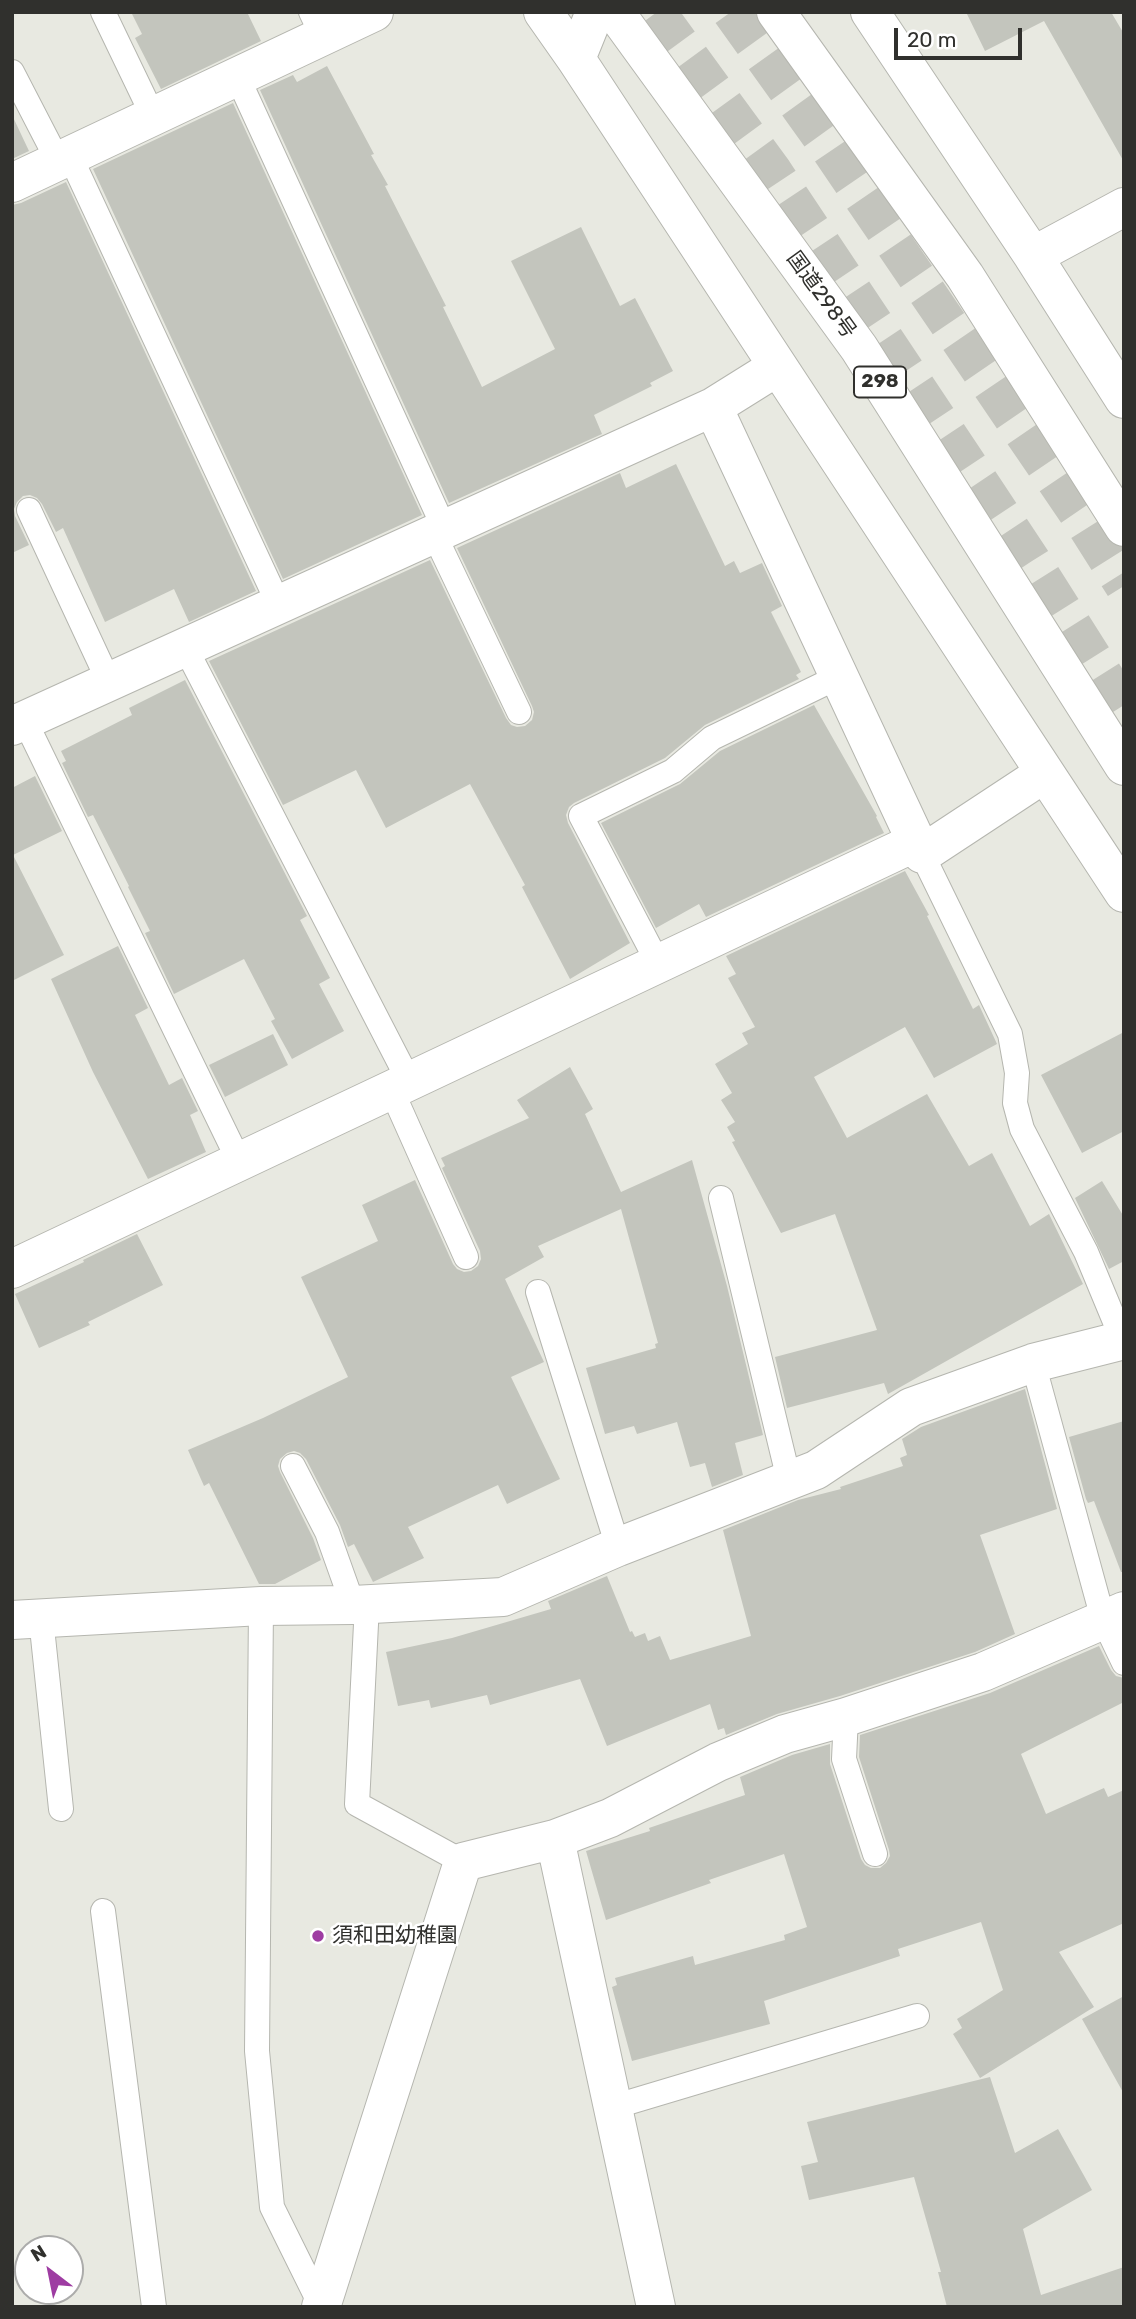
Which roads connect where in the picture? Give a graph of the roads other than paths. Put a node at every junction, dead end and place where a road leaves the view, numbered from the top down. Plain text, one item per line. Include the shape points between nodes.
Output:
1 (103, 12) edge
2 (374, 12) edge
3 (543, 12) edge
4 (595, 12) edge
5 (615, 12) edge
6 (776, 12) edge
7 (870, 12) edge
8 (317, 24) edge
9 (576, 59) junction
10 (12, 72) edge
11 (237, 76) junction
12 (153, 116) junction
13 (64, 159) junction
14 (12, 183) edge
15 (1124, 207) edge
16 (1032, 256) junction
17 (777, 367) junction
18 (1124, 399) edge
19 (713, 407) junction
20 (29, 510) dead end
21 (1124, 527) edge
22 (439, 532) junction
23 (279, 605) junction
24 (185, 647) junction
25 (838, 677) junction
26 (109, 682) junction
27 (519, 712) dead end
28 (19, 723) edge
29 (1124, 766) edge
30 (1045, 773) junction
31 (919, 848) junction
32 (1124, 893) edge
33 (658, 963) junction
34 (400, 1085) junction
35 (239, 1161) junction
36 (721, 1198) dead end
37 (467, 1256) dead end
38 (12, 1269) edge
39 (538, 1292) dead end
40 (1123, 1341) edge
41 (1033, 1363) junction
42 (293, 1466) dead end
43 (789, 1480) junction
44 (618, 1547) junction
45 (360, 1605) junction
46 (261, 1606) junction
47 (1113, 1615) edge
48 (27, 1619) edge
49 (1124, 1664) edge
50 (846, 1717) junction
51 (61, 1809) dead end
52 (555, 1839) junction
53 (875, 1854) dead end
54 (463, 1862) junction
55 (103, 1911) dead end
56 (917, 2016) dead end
57 (613, 2107) junction
58 (321, 2306) edge
59 (154, 2307) edge
60 (656, 2307) edge

1 - 12 lane
2 - 8 main road
3 - 9 main road
4 - 9 main road
5 - 29 main road, 国道298号 / 298 via 859,348
6 - 21 main road via 965,276
7 - 16 main road
8 - 11 main road
9 - 17 main road
10 - 13 lane
11 - 12 main road
11 - 22 lane
12 - 13 main road
13 - 14 main road
13 - 23 lane
15 - 16 main road
16 - 18 main road
17 - 19 main road
17 - 30 main road
19 - 22 main road
19 - 25 main road
20 - 26 lane
22 - 23 main road
22 - 27 lane
23 - 24 main road
24 - 26 main road
24 - 34 lane
25 - 31 main road
25 - 33 lane via 712,738 673,771 581,816
26 - 28 main road
28 - 35 lane
30 - 31 main road
30 - 32 main road
31 - 33 main road
31 - 40 lane via 1010,1034 1017,1073 1015,1103 1022,1129 1086,1252
33 - 34 main road
34 - 35 main road
34 - 37 lane
35 - 38 main road
36 - 43 lane
39 - 44 lane
40 - 41 main road
41 - 43 main road via 911,1407 817,1470
41 - 47 lane
42 - 45 lane
43 - 44 main road
44 - 45 main road via 503,1597
45 - 46 main road
45 - 54 lane via 357,1804
46 - 48 main road
46 - 58 lane via 257,2051 272,2207
47 - 49 lane
47 - 50 main road via 983,1672
48 - 51 lane
50 - 52 main road via 751,1748 610,1818
50 - 53 lane via 844,1759
52 - 54 main road
52 - 57 main road
54 - 58 main road
55 - 59 lane
56 - 57 lane
57 - 60 main road

